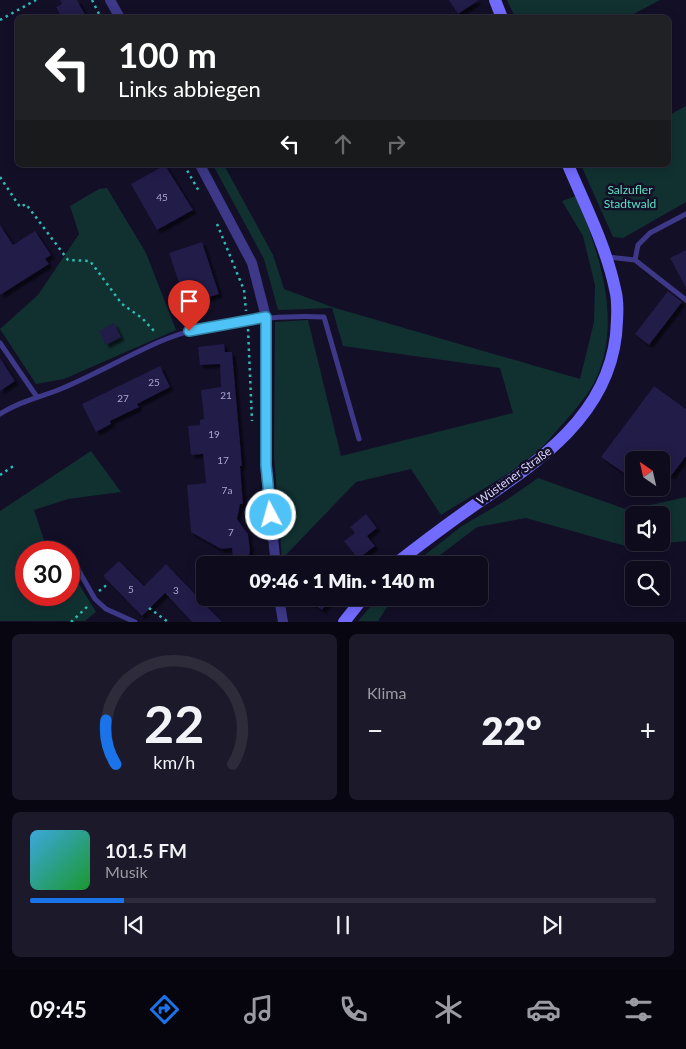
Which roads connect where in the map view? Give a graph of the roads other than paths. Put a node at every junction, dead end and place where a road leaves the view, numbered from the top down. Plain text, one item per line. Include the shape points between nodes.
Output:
1 (110, 0) edge
2 (495, 0) edge
3 (118, 15) edge
4 (501, 15) edge
5 (201, 167) edge
6 (569, 167) edge
7 (686, 214) edge
8 (604, 256) junction
9 (635, 260) junction
10 (686, 300) edge
11 (266, 317) junction
12 (0, 343) edge
13 (37, 397) junction
14 (0, 414) edge
15 (359, 439) dead end
16 (275, 556) edge
17 (405, 556) edge
18 (80, 573) edge
19 (280, 606) edge
20 (357, 606) edge
21 (135, 622) edge
22 (283, 622) edge
23 (344, 622) edge

1 - 3 street
2 - 4 main road
5 - 11 street via 252,263
6 - 8 main road, Wüstener Straße via 593,221
7 - 9 lane via 650,233 638,245
8 - 9 lane
8 - 17 main road, Wüstener Straße via 616,290 617,322 614,346 600,389 560,442 536,463
9 - 10 lane
11 - 13 lane via 189,331
11 - 15 lane via 324,316
11 - 16 street via 266,465
12 - 13 lane
13 - 14 lane
18 - 21 lane via 95,599 106,609
19 - 22 street
20 - 23 main road

